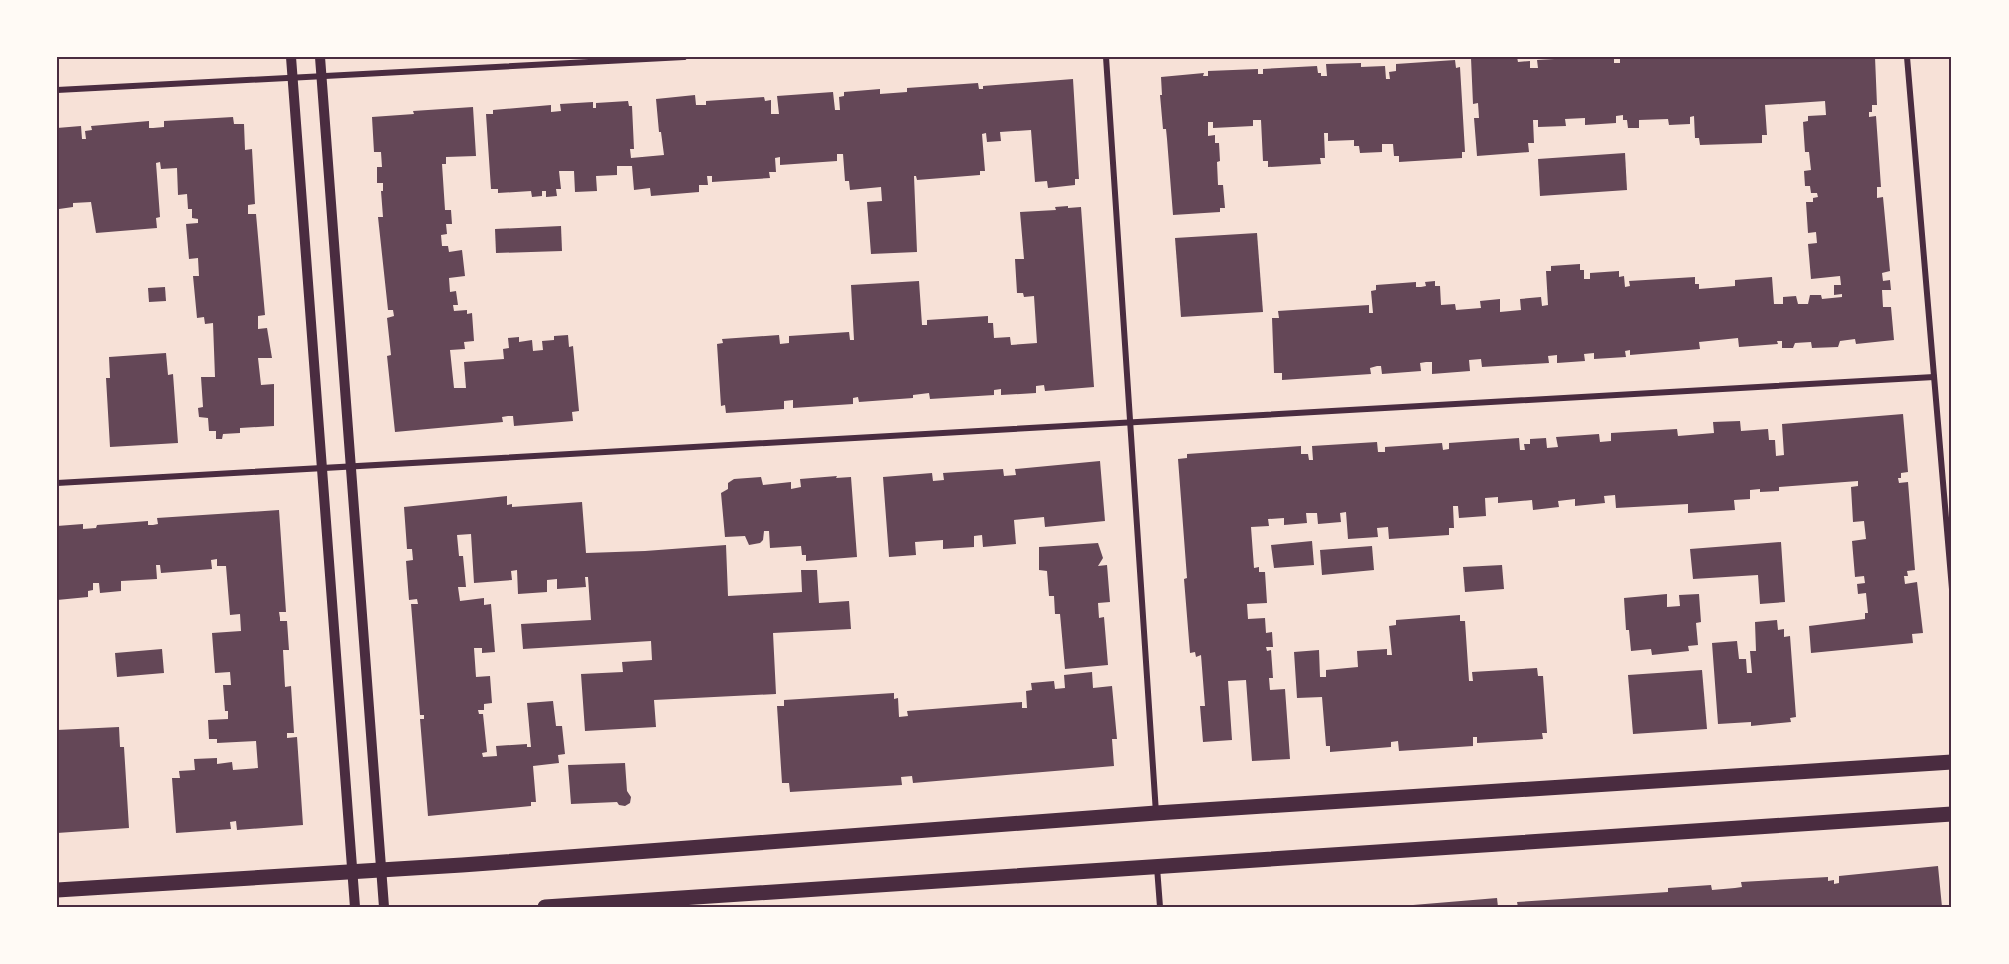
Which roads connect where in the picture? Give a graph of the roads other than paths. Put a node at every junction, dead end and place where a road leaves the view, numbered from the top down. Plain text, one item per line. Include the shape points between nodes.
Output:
1 (291, 57) edge
2 (320, 57) edge
3 (684, 57) edge
4 (1106, 57) edge
5 (1907, 57) edge
6 (322, 77) junction
7 (293, 79) junction
8 (57, 90) edge
9 (1934, 377) junction
10 (1130, 423) junction
11 (351, 466) junction
12 (322, 468) junction
13 (57, 483) edge
14 (1952, 589) edge
15 (1952, 762) edge
16 (1156, 813) junction
17 (1952, 814) edge
18 (1157, 867) junction
19 (381, 870) junction
20 (352, 871) junction
21 (57, 890) edge
22 (355, 907) edge
23 (384, 907) edge
24 (545, 907) edge
25 (1160, 907) edge

1 - 7 street
2 - 6 street
3 - 6 street
4 - 10 street
5 - 9 street
6 - 7 street
6 - 11 street
7 - 8 street
7 - 12 street
9 - 10 street
9 - 14 street
10 - 11 street
10 - 16 street
11 - 12 street
11 - 19 street
12 - 13 street
12 - 20 street
15 - 16 main road
16 - 19 main road
17 - 18 main road
18 - 24 main road
18 - 25 street
19 - 20 main road
19 - 23 street
20 - 21 main road
20 - 22 street

